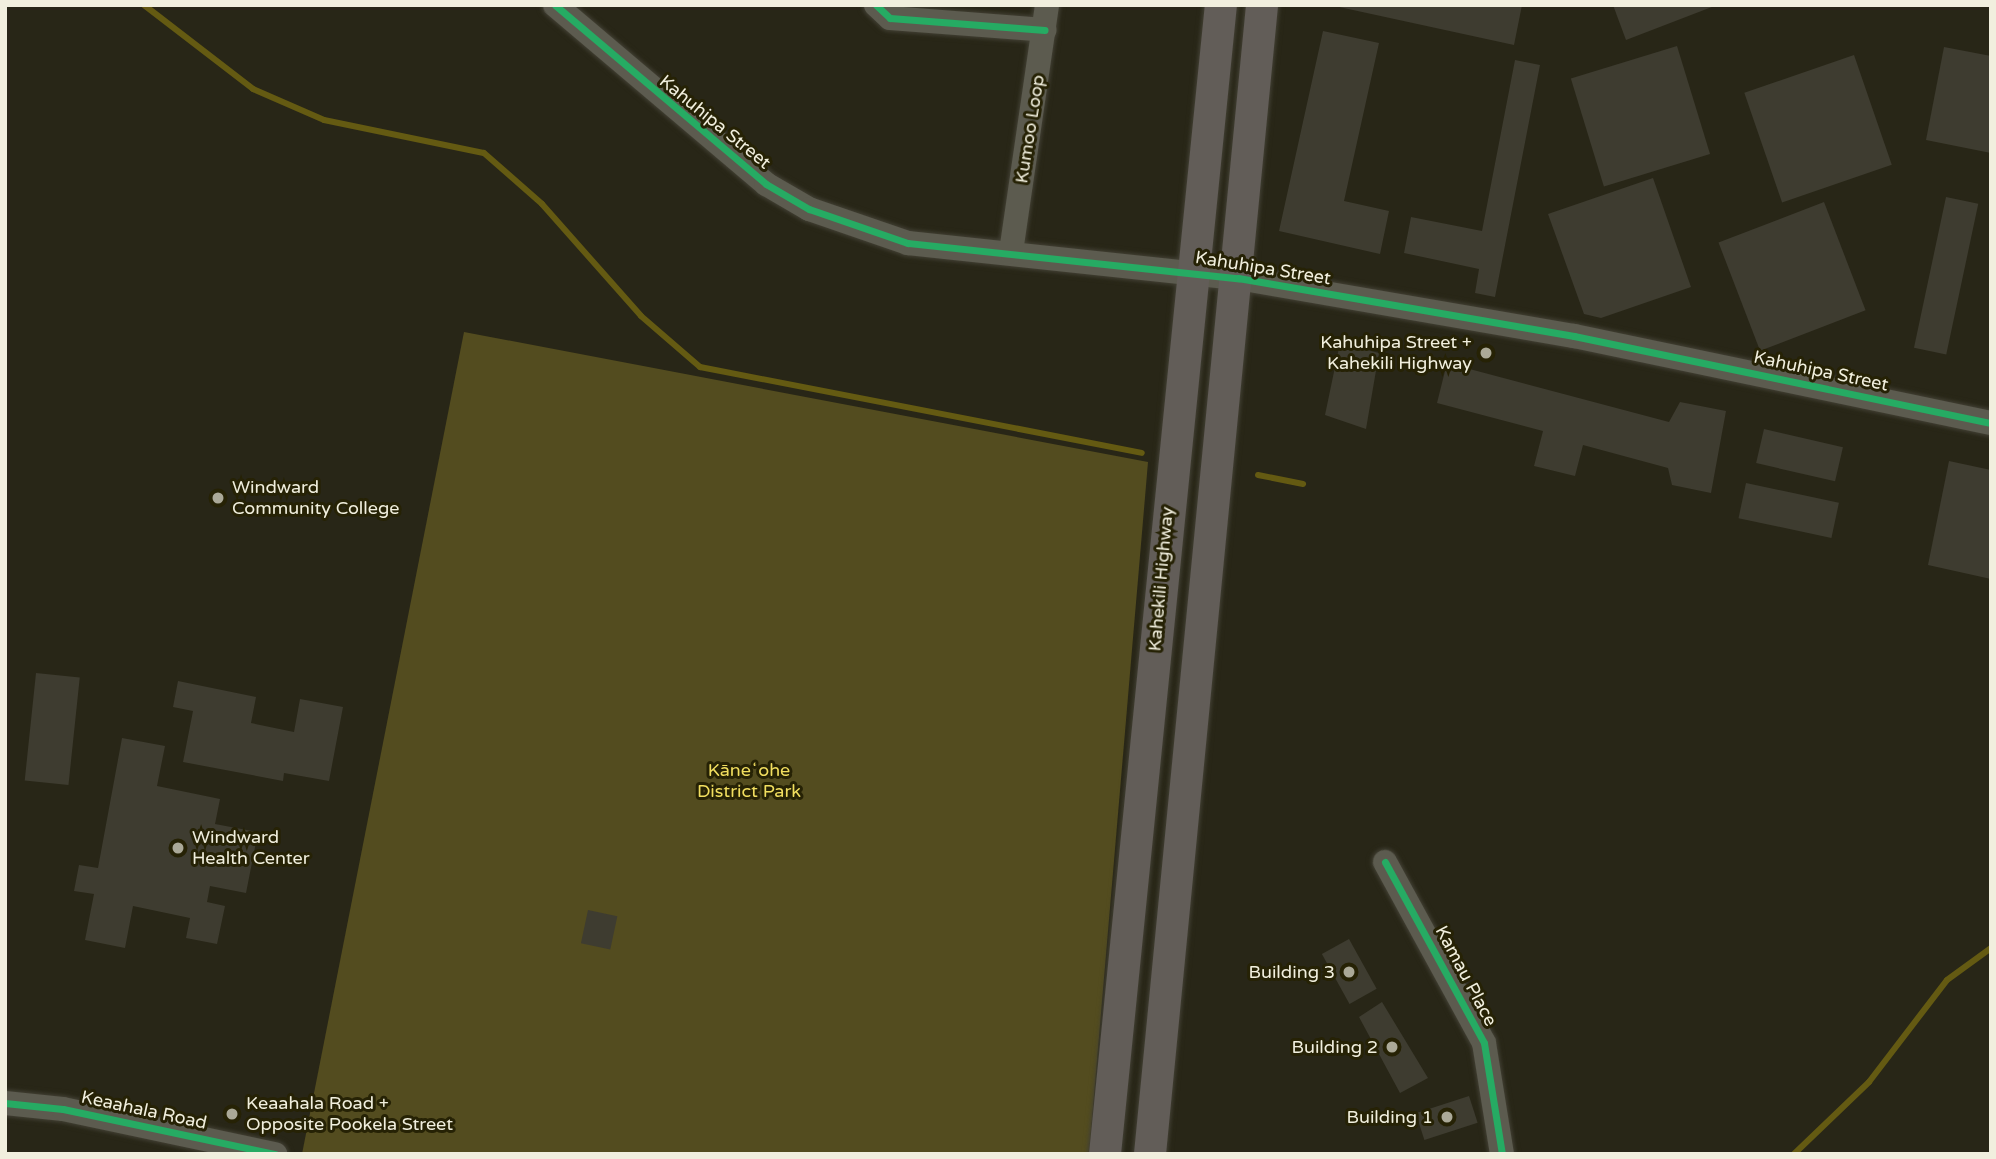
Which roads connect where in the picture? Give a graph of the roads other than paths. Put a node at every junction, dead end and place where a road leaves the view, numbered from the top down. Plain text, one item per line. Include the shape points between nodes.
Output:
1 (555, 5) edge
2 (876, 5) edge
3 (1047, 5) edge
4 (1222, 5) edge
5 (1262, 5) edge
6 (1045, 30) junction
7 (1011, 252) junction
8 (1194, 272) junction
9 (1238, 278) junction
10 (1991, 423) edge
11 (1385, 862) dead end
12 (5, 1103) edge
13 (268, 1153) edge
14 (1105, 1154) edge
15 (1150, 1154) edge
16 (1502, 1154) edge

1 - 7 street, Kahuhipa Street via 726,156 809,209 908,243
2 - 6 street via 890,18
3 - 6 street, Kumoo Loop
4 - 8 main road, Kahekili Highway
5 - 9 main road
6 - 7 street, Kumoo Loop
7 - 8 street, Kahuhipa Street
8 - 9 street, Kahuhipa Street
8 - 14 main road, Kahekili Highway
9 - 10 street, Kahuhipa Street via 1573,336
9 - 15 main road
11 - 16 street, Kamau Place via 1484,1043
12 - 13 street, Keaahala Road via 63,1109

